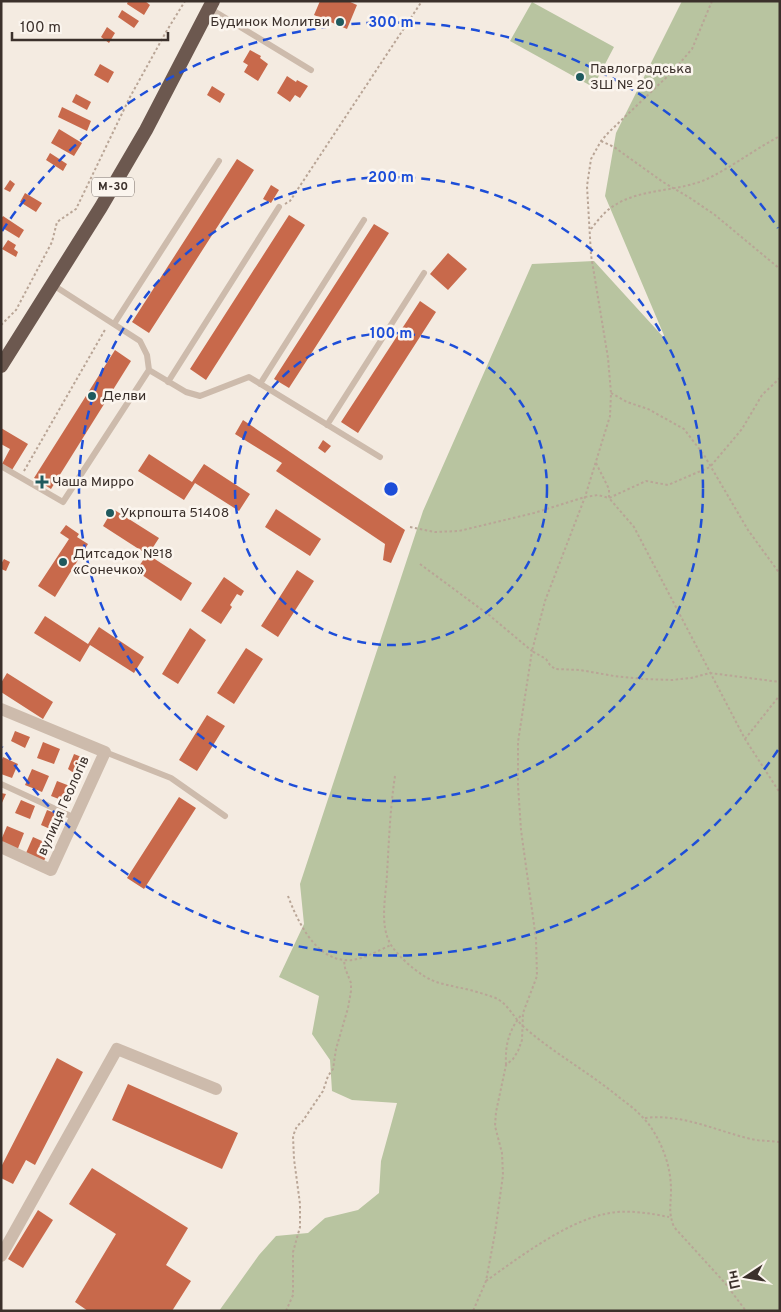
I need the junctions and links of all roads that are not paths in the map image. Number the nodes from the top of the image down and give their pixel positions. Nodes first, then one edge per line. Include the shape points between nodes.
1 (211, 5) edge
2 (311, 70) dead end
3 (219, 162) dead end
4 (279, 206) road end
5 (364, 220) dead end
6 (424, 274) dead end
7 (52, 284) junction
8 (112, 323) junction
9 (1, 366) edge
10 (149, 370) junction
11 (168, 382) junction
12 (260, 384) junction
13 (327, 425) junction
14 (380, 457) dead end
15 (1, 466) edge
16 (1, 709) edge
17 (105, 752) junction
18 (1, 784) edge
19 (225, 816) dead end
20 (75, 818) junction
21 (1, 847) edge
22 (216, 1089) dead end
23 (1, 1256) edge

1 - 2 lane
1 - 7 highway, М-30 via 146,130
3 - 8 lane
4 - 11 lane
5 - 12 lane
6 - 13 lane
7 - 8 lane
7 - 9 highway, М-30
8 - 10 lane via 140,341 147,355
10 - 11 lane
10 - 15 lane via 62,502
11 - 12 lane via 200,396 249,377
12 - 13 lane
13 - 14 lane
16 - 17 street, вулиця Геологів
17 - 19 lane via 171,778
17 - 20 street, вулиця Геологів
18 - 20 lane
20 - 21 street, вулиця Геологів via 51,870
22 - 23 street via 117,1049

